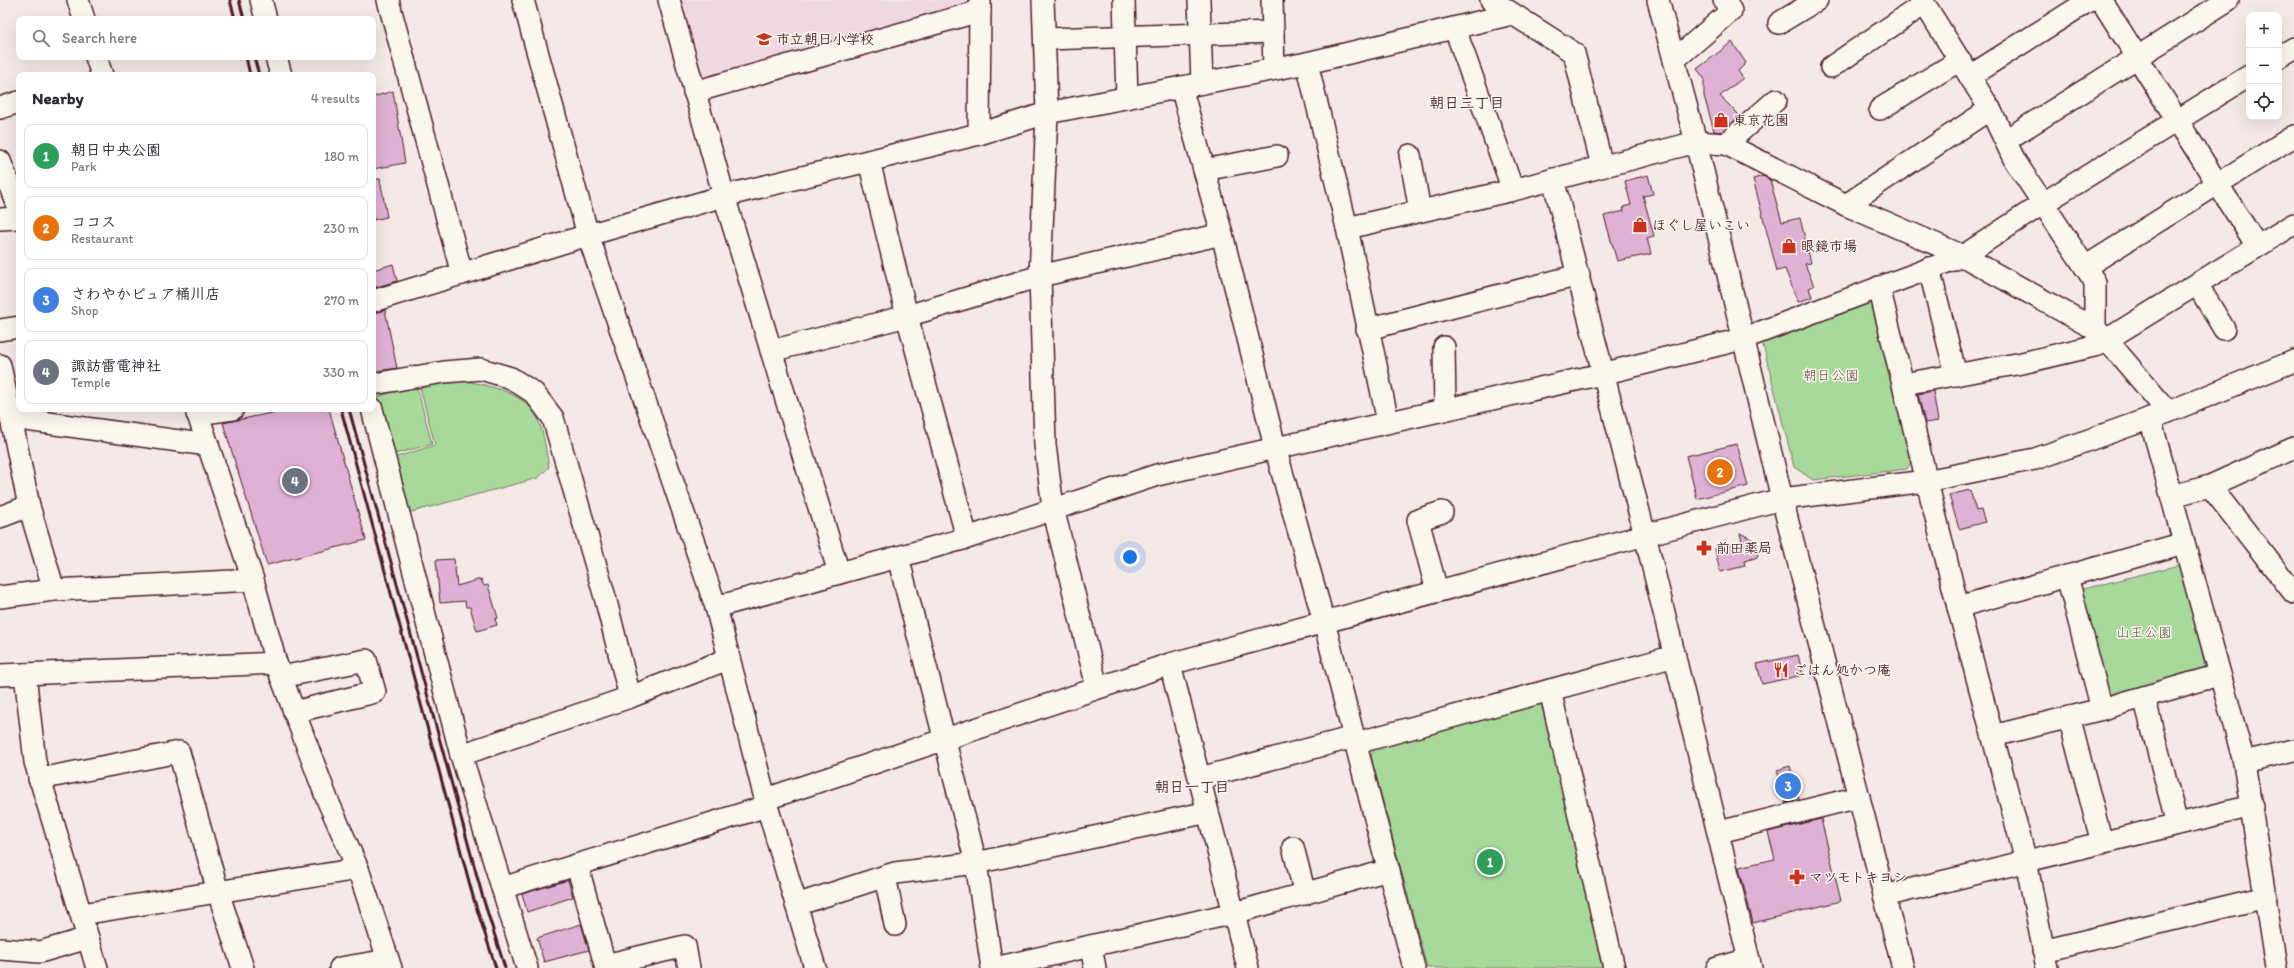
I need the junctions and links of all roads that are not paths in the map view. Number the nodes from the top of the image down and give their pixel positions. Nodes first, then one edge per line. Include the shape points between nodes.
1 (78, 0) edge
2 (261, 0) edge
3 (388, 0) edge
4 (523, 0) edge
5 (669, 0) edge
6 (1043, 0) edge
7 (1124, 0) edge
8 (1199, 0) edge
9 (1272, 0) edge
10 (1491, 0) edge
11 (1658, 0) edge
12 (1724, 0) edge
13 (1817, 0) edge
14 (2090, 0) edge
15 (2101, 0) edge
16 (2228, 0) edge
17 (1923, 2) edge
18 (980, 6) edge
19 (1512, 14) junction
20 (83, 16) edge
21 (265, 16) edge
22 (1779, 23) dead end
23 (1455, 29) junction
24 (1273, 32) junction
25 (1200, 34) junction
26 (1125, 36) junction
27 (1044, 39) junction
28 (2294, 48) edge
29 (2282, 55) edge
30 (2138, 58) junction
31 (97, 60) edge
32 (277, 60) edge
33 (1674, 60) junction
34 (1308, 63) junction
35 (1831, 67) dead end
36 (1965, 68) junction
37 (1274, 69) junction
38 (101, 72) edge
39 (280, 72) edge
40 (2246, 78) edge
41 (1202, 83) junction
42 (1181, 87) junction
43 (694, 92) junction
44 (1127, 98) junction
45 (1776, 100) dead end
46 (16, 103) edge
47 (0, 108) edge
48 (1880, 109) dead end
49 (1990, 109) junction
50 (1047, 113) junction
51 (2177, 120) junction
52 (979, 134) junction
53 (2294, 136) edge
54 (2006, 140) junction
55 (1696, 142) junction
56 (1726, 144) junction
57 (1410, 155) dead end
58 (1277, 156) dead end
59 (0, 161) edge
60 (869, 161) junction
61 (1602, 166) junction
62 (1204, 170) junction
63 (1553, 179) junction
64 (2216, 184) junction
65 (1513, 190) junction
66 (724, 196) junction
67 (16, 202) edge
68 (2042, 204) junction
69 (1846, 205) junction
70 (1420, 211) junction
71 (16, 218) edge
72 (0, 219) edge
73 (2294, 224) edge
74 (1347, 228) junction
75 (1222, 234) junction
76 (588, 235) junction
77 (2256, 246) junction
78 (1963, 256) junction
79 (2085, 267) junction
80 (1929, 268) junction
81 (462, 274) junction
82 (1579, 275) junction
83 (1040, 276) junction
84 (2197, 284) junction
85 (1879, 287) junction
86 (376, 300) edge
87 (907, 316) junction
88 (16, 327) edge
89 (1367, 329) junction
90 (2224, 329) dead end
91 (0, 330) edge
92 (2101, 335) junction
93 (1742, 339) junction
94 (1444, 348) dead end
95 (771, 351) junction
96 (2294, 361) edge
97 (0, 365) edge
98 (1602, 374) junction
99 (1956, 375) junction
100 (376, 383) edge
101 (1903, 384) junction
102 (1446, 409) junction
103 (7, 412) edge
104 (196, 412) edge
105 (373, 412) edge
106 (2159, 415) junction
107 (1388, 422) junction
108 (208, 445) junction
109 (1275, 447) junction
110 (2294, 448) edge
111 (1926, 481) junction
112 (2210, 486) junction
113 (2172, 496) junction
114 (1782, 499) junction
115 (29, 506) junction
116 (1053, 508) junction
117 (1442, 512) dead end
118 (0, 517) edge
119 (1645, 535) junction
120 (967, 538) junction
121 (2184, 543) junction
122 (898, 557) junction
123 (839, 572) junction
124 (2067, 576) junction
125 (253, 580) junction
126 (54, 590) junction
127 (1437, 591) junction
128 (2294, 593) edge
129 (0, 597) edge
130 (716, 607) junction
131 (1958, 607) junction
132 (1324, 622) junction
133 (1675, 656) junction
134 (728, 659) junction
135 (1170, 664) junction
136 (278, 670) junction
137 (25, 674) junction
138 (0, 675) edge
139 (2219, 675) junction
140 (1097, 687) junction
141 (1550, 690) junction
142 (630, 697) junction
143 (2144, 697) junction
144 (2102, 709) junction
145 (294, 712) junction
146 (2069, 717) junction
147 (1993, 736) junction
148 (944, 739) junction
149 (1355, 740) junction
150 (2294, 750) edge
151 (461, 755) junction
152 (2244, 762) junction
153 (1200, 778) junction
154 (40, 779) junction
155 (1859, 797) junction
156 (766, 803) junction
157 (2252, 806) junction
158 (1208, 812) junction
159 (2177, 824) junction
160 (1719, 832) junction
161 (2102, 843) junction
162 (1293, 847) dead end
163 (2026, 861) junction
164 (976, 862) junction
165 (577, 865) junction
166 (358, 869) junction
167 (1389, 870) junction
168 (885, 876) junction
169 (502, 888) junction
170 (218, 892) junction
171 (1305, 894) junction
172 (1884, 896) junction
173 (2266, 897) junction
174 (796, 905) junction
175 (1234, 913) junction
176 (82, 914) junction
177 (895, 925) dead end
178 (88, 938) junction
179 (1091, 947) junction
180 (0, 949) edge
181 (2045, 959) edge
182 (390, 964) edge
183 (1750, 964) edge
184 (606, 966) edge
185 (97, 968) edge
186 (243, 968) edge
187 (340, 968) edge
188 (527, 968) edge
189 (689, 968) edge
190 (815, 968) edge
191 (994, 968) edge
192 (1095, 968) edge
193 (1248, 968) edge
194 (1414, 968) edge
195 (1614, 968) edge
196 (1717, 968) edge
197 (1903, 968) edge
198 (2276, 968) edge

1 - 20 street
2 - 21 street
3 - 81 street
4 - 76 street
5 - 43 street
6 - 27 street
7 - 26 street
8 - 25 street
9 - 24 street
10 - 19 street
11 - 33 street
12 - 33 street via 1730,11
13 - 22 street
14 - 36 street
15 - 30 street
16 - 30 street
17 - 35 street
17 - 36 street
18 - 43 street
18 - 52 street
19 - 23 street
19 - 61 street via 1574,53
23 - 34 street
23 - 65 street
24 - 25 street
24 - 37 street
25 - 26 street
25 - 41 street
26 - 27 street
26 - 44 street
27 - 50 street
28 - 29 street
30 - 51 street
30 - 54 street
31 - 38 street
32 - 39 street
33 - 55 street
34 - 37 street
34 - 74 street
36 - 48 street
36 - 49 street
37 - 41 street
40 - 51 street
41 - 42 street
42 - 44 street
42 - 62 street
43 - 66 street
44 - 50 street
45 - 56 street
46 - 47 street
49 - 54 street
49 - 69 street
50 - 52 street
50 - 83 street
51 - 64 street
51 - 68 street
52 - 60 street
53 - 64 street
54 - 68 street via 2015,161
55 - 56 street
55 - 61 street
55 - 93 street
56 - 69 street
57 - 70 street
58 - 62 street
59 - 67 street
60 - 66 street
60 - 87 street
61 - 63 street
62 - 75 street
63 - 65 street
63 - 82 street
64 - 77 street
64 - 79 street
65 - 70 street
66 - 76 street
66 - 95 street
68 - 78 street
68 - 79 street
69 - 78 street
70 - 74 street
71 - 72 street
73 - 77 street
74 - 89 street
75 - 83 street
75 - 109 street
76 - 81 street
76 - 130 street
77 - 84 street
78 - 80 street
78 - 92 street
79 - 92 street via 2095,282
80 - 85 street
80 - 99 street
81 - 86 street
82 - 89 street
82 - 98 street
83 - 87 street
83 - 116 street via 1045,445
84 - 90 street
84 - 92 street
85 - 93 street
85 - 101 street
87 - 95 street
87 - 120 street
88 - 91 street
89 - 107 street
92 - 99 street via 2098,346
92 - 106 street
93 - 98 street
93 - 114 street
94 - 102 street
95 - 123 street
96 - 106 street
97 - 103 street
98 - 102 street
98 - 119 street
99 - 101 street
100 - 142 street via 444,372 481,369 510,378 534,393 553,418 605,597
101 - 111 street
102 - 107 street
103 - 108 street
103 - 115 street
104 - 108 street
105 - 151 street
106 - 111 street via 2035,459
106 - 113 street
107 - 109 street
108 - 125 street
109 - 116 street via 1157,475
109 - 132 street
110 - 112 street
111 - 114 street
111 - 131 street
112 - 113 street
112 - 128 street
113 - 121 street
114 - 119 street
114 - 155 street
115 - 118 street
115 - 126 street
116 - 120 street
116 - 140 street
117 - 127 street via 1418,520
119 - 127 street
119 - 133 street
120 - 122 street
121 - 124 street
121 - 139 street
122 - 123 street
122 - 148 street
123 - 130 street
124 - 131 street
124 - 144 street
125 - 126 street
125 - 136 street
126 - 129 street
127 - 132 street
130 - 134 street
131 - 147 street
132 - 135 street
132 - 149 street
133 - 141 street
133 - 160 street
134 - 142 street
134 - 156 street
135 - 140 street
135 - 153 street
136 - 137 street
136 - 145 street
136 - 145 street via 366,660 375,692
137 - 138 street
137 - 154 street via 35,762
139 - 143 street
139 - 152 street
140 - 148 street
141 - 149 street
141 - 195 street
142 - 151 street
143 - 144 street
143 - 159 street
144 - 146 street
145 - 166 street via 327,799
146 - 147 street
146 - 161 street
147 - 163 street
148 - 156 street
148 - 164 street
149 - 153 street
149 - 167 street
150 - 152 street
151 - 169 street
152 - 157 street
153 - 158 street
154 - 170 street via 179,752
154 - 176 street
155 - 160 street
155 - 172 street
156 - 165 street
156 - 174 street
157 - 159 street
157 - 173 street
158 - 164 street
158 - 175 street
159 - 161 street
160 - 183 street
161 - 163 street
162 - 171 street
163 - 172 street
163 - 181 street
164 - 168 street
164 - 191 street
165 - 169 street
165 - 184 street
166 - 170 street
166 - 182 street
167 - 171 street
167 - 194 street
168 - 174 street
168 - 177 street
169 - 188 street
170 - 176 street
170 - 186 street
171 - 175 street
172 - 197 street
173 - 181 street
173 - 198 street
174 - 190 street
175 - 179 street
175 - 193 street
176 - 178 street
178 - 180 street via 40,952
178 - 185 street
179 - 191 street
179 - 192 street
182 - 187 street
183 - 196 street
184 - 189 street via 685,946

